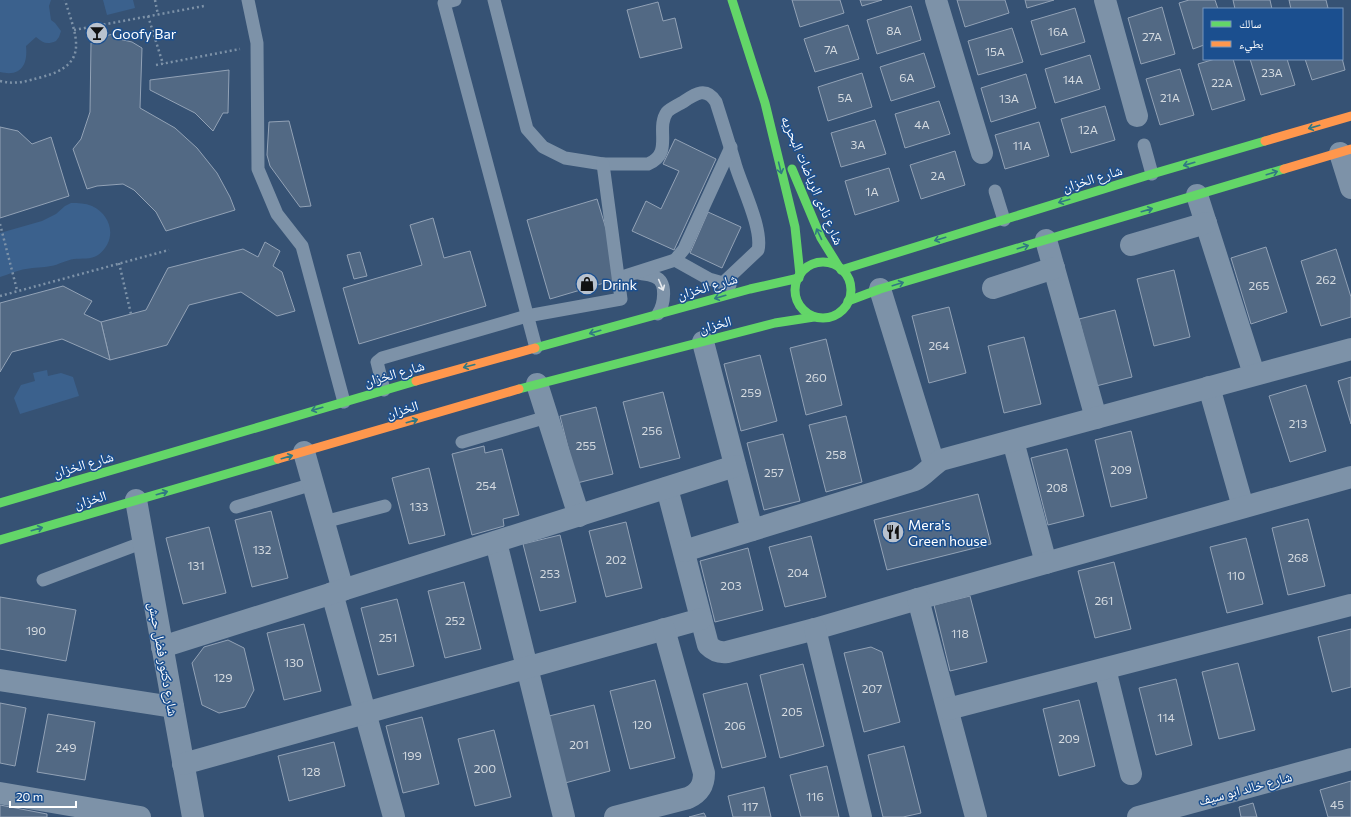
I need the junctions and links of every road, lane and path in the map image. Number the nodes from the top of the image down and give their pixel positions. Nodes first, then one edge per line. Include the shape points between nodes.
1 (65, 0) edge
2 (155, 0) edge
3 (248, 0) edge
4 (454, 0) edge
5 (494, 0) edge
6 (732, 0) edge
7 (936, 0) edge
8 (1104, 0) edge
9 (204, 6) dead end
10 (158, 15) junction
11 (148, 16) junction
12 (74, 30) junction
13 (244, 48) dead end
14 (163, 64) junction
15 (156, 65) dead end
16 (0, 81) edge
17 (765, 103) junction
18 (1137, 116) dead end
19 (1351, 116) edge
20 (1144, 145) dead end
21 (731, 147) junction
22 (1345, 151) edge
23 (982, 153) dead end
24 (603, 164) junction
25 (1152, 174) junction
26 (1351, 188) edge
27 (995, 190) dead end
28 (1197, 195) junction
29 (1004, 220) junction
30 (1206, 223) junction
31 (0, 224) edge
32 (1046, 240) junction
33 (1130, 245) dead end
34 (169, 250) dead end
35 (675, 260) junction
36 (119, 263) junction
37 (1054, 268) junction
38 (840, 269) junction
39 (635, 273) junction
40 (799, 276) junction
41 (619, 278) junction
42 (723, 283) junction
43 (993, 288) dead end
44 (750, 289) junction
45 (880, 289) junction
46 (17, 290) junction
47 (0, 296) edge
48 (848, 301) junction
49 (131, 314) dead end
50 (658, 314) junction
51 (527, 316) junction
52 (814, 317) junction
53 (703, 342) junction
54 (536, 348) junction
55 (1351, 349) edge
56 (1254, 374) junction
57 (537, 384) junction
58 (1209, 387) junction
59 (384, 390) junction
60 (344, 402) junction
61 (547, 417) junction
62 (1096, 418) junction
63 (1013, 441) junction
64 (462, 442) dead end
65 (304, 452) junction
66 (934, 464) junction
67 (735, 466) junction
68 (1351, 477) edge
69 (313, 484) junction
70 (667, 488) junction
71 (136, 500) junction
72 (0, 503) edge
73 (385, 506) dead end
74 (236, 507) dead end
75 (1243, 507) junction
76 (579, 516) junction
77 (324, 522) junction
78 (752, 530) junction
79 (0, 540) edge
80 (144, 542) junction
81 (496, 542) junction
82 (684, 551) junction
83 (1046, 563) junction
84 (43, 580) dead end
85 (338, 592) junction
86 (918, 598) junction
87 (1351, 605) edge
88 (701, 619) junction
89 (664, 629) junction
90 (815, 629) junction
91 (162, 647) junction
92 (527, 668) junction
93 (1105, 669) junction
94 (0, 680) edge
95 (173, 707) junction
96 (948, 709) junction
97 (366, 713) junction
98 (1351, 760) edge
99 (183, 764) junction
100 (1131, 774) dead end
101 (0, 793) edge
102 (140, 817) edge
103 (192, 817) edge
104 (394, 817) edge
105 (564, 817) edge
106 (615, 817) edge
107 (861, 817) edge
108 (976, 817) edge
109 (1138, 817) edge

1 - 12 path
2 - 10 path
3 - 60 lane via 257,43 258,169 277,214 302,246
4 - 51 lane via 444,3
5 - 24 lane via 527,129 542,147 565,158
6 - 17 main road, شارع نادى الرياضات البحريه
7 - 23 street
8 - 18 street
9 - 10 path
10 - 11 path
11 - 12 path
11 - 14 path
12 - 16 path via 77,40 75,54 71,63 64,69 56,74 18,83
13 - 14 path
14 - 15 path
38 -> 17 main road, شارع نادى الرياضات البحريه via 814,222
17 -> 40 main road, شارع نادى الرياضات البحريه via 795,227
19 -> 25 main road, شارع الخزان
20 - 25 lane
21 - 24 lane via 716,102 712,96 704,92 698,93 668,112 661,152 654,161 648,164
21 - 35 lane via 684,248
21 - 42 lane via 760,244 758,250
22 - 26 street
28 -> 22 main road
24 - 41 lane
25 -> 29 main road, شارع الخزان
27 - 29 lane
28 - 30 street
32 -> 28 main road
29 -> 38 main road, شارع الخزان
30 - 33 street
30 - 56 street
31 - 46 path
32 - 37 street
45 -> 32 main road
34 - 36 path
35 - 39 lane
35 - 42 lane via 709,279
36 - 46 path
36 - 49 path
37 - 43 street
37 - 62 street
38 - 40 main road via 831,264 813,264
38 - 48 main road via 850,284 851,293
39 - 41 lane
39 -> 50 lane via 656,277 661,281 664,300
40 - 44 main road, شارع الخزان
40 - 52 main road via 796,285 799,304 805,312
41 - 51 lane via 621,299
42 - 44 lane
44 -> 50 main road, شارع الخزان
45 - 48 main road
45 - 66 street
46 - 47 path
48 - 52 main road via 838,314
50 -> 54 main road, شارع الخزان
51 - 54 lane
51 - 59 lane via 382,358 378,362 378,367
52 - 53 main road, الخزان via 775,323
53 - 57 main road, الخزان
53 - 67 street
54 -> 59 main road, شارع الخزان
55 - 56 street
56 - 58 street
57 - 61 street
65 -> 57 main road, الخزان
58 - 62 street
58 - 75 street
59 - 60 main road, شارع الخزان
60 -> 72 main road, شارع الخزان
61 - 64 lane
61 - 76 street
62 - 63 street
63 - 66 street
63 - 83 street
65 - 69 street
71 -> 65 main road, الخزان
66 - 78 street via 915,480
67 - 70 street
67 - 78 street
68 - 75 street
69 - 74 lane
69 - 77 street
70 - 76 street
70 - 82 street
79 -> 71 main road, الخزان
71 - 80 street, شارع دكتور فضل حبش
73 - 77 lane
75 - 83 street
76 - 81 street
77 - 85 street
78 - 82 street
80 - 84 lane
80 - 91 street, شارع دكتور فضل حبش
81 - 85 street
81 - 92 street
82 - 88 street
83 - 86 street
85 - 91 street
85 - 97 street
86 - 90 street
86 - 96 street
87 - 93 street
88 - 89 street
88 - 90 street via 708,645 721,653
89 - 92 street
89 - 106 street via 704,773 704,781 701,789 688,798
90 - 107 street
91 - 95 street, شارع دكتور فضل حبش
92 - 97 street
92 - 105 street
93 - 96 street
93 - 100 street
94 - 95 street
95 - 99 street, شارع دكتور فضل حبش
96 - 108 street
97 - 99 street
97 - 104 street
98 - 109 street, شارع خالد ابو سيف
99 - 103 street, شارع دكتور فضل حبش
101 - 102 street

